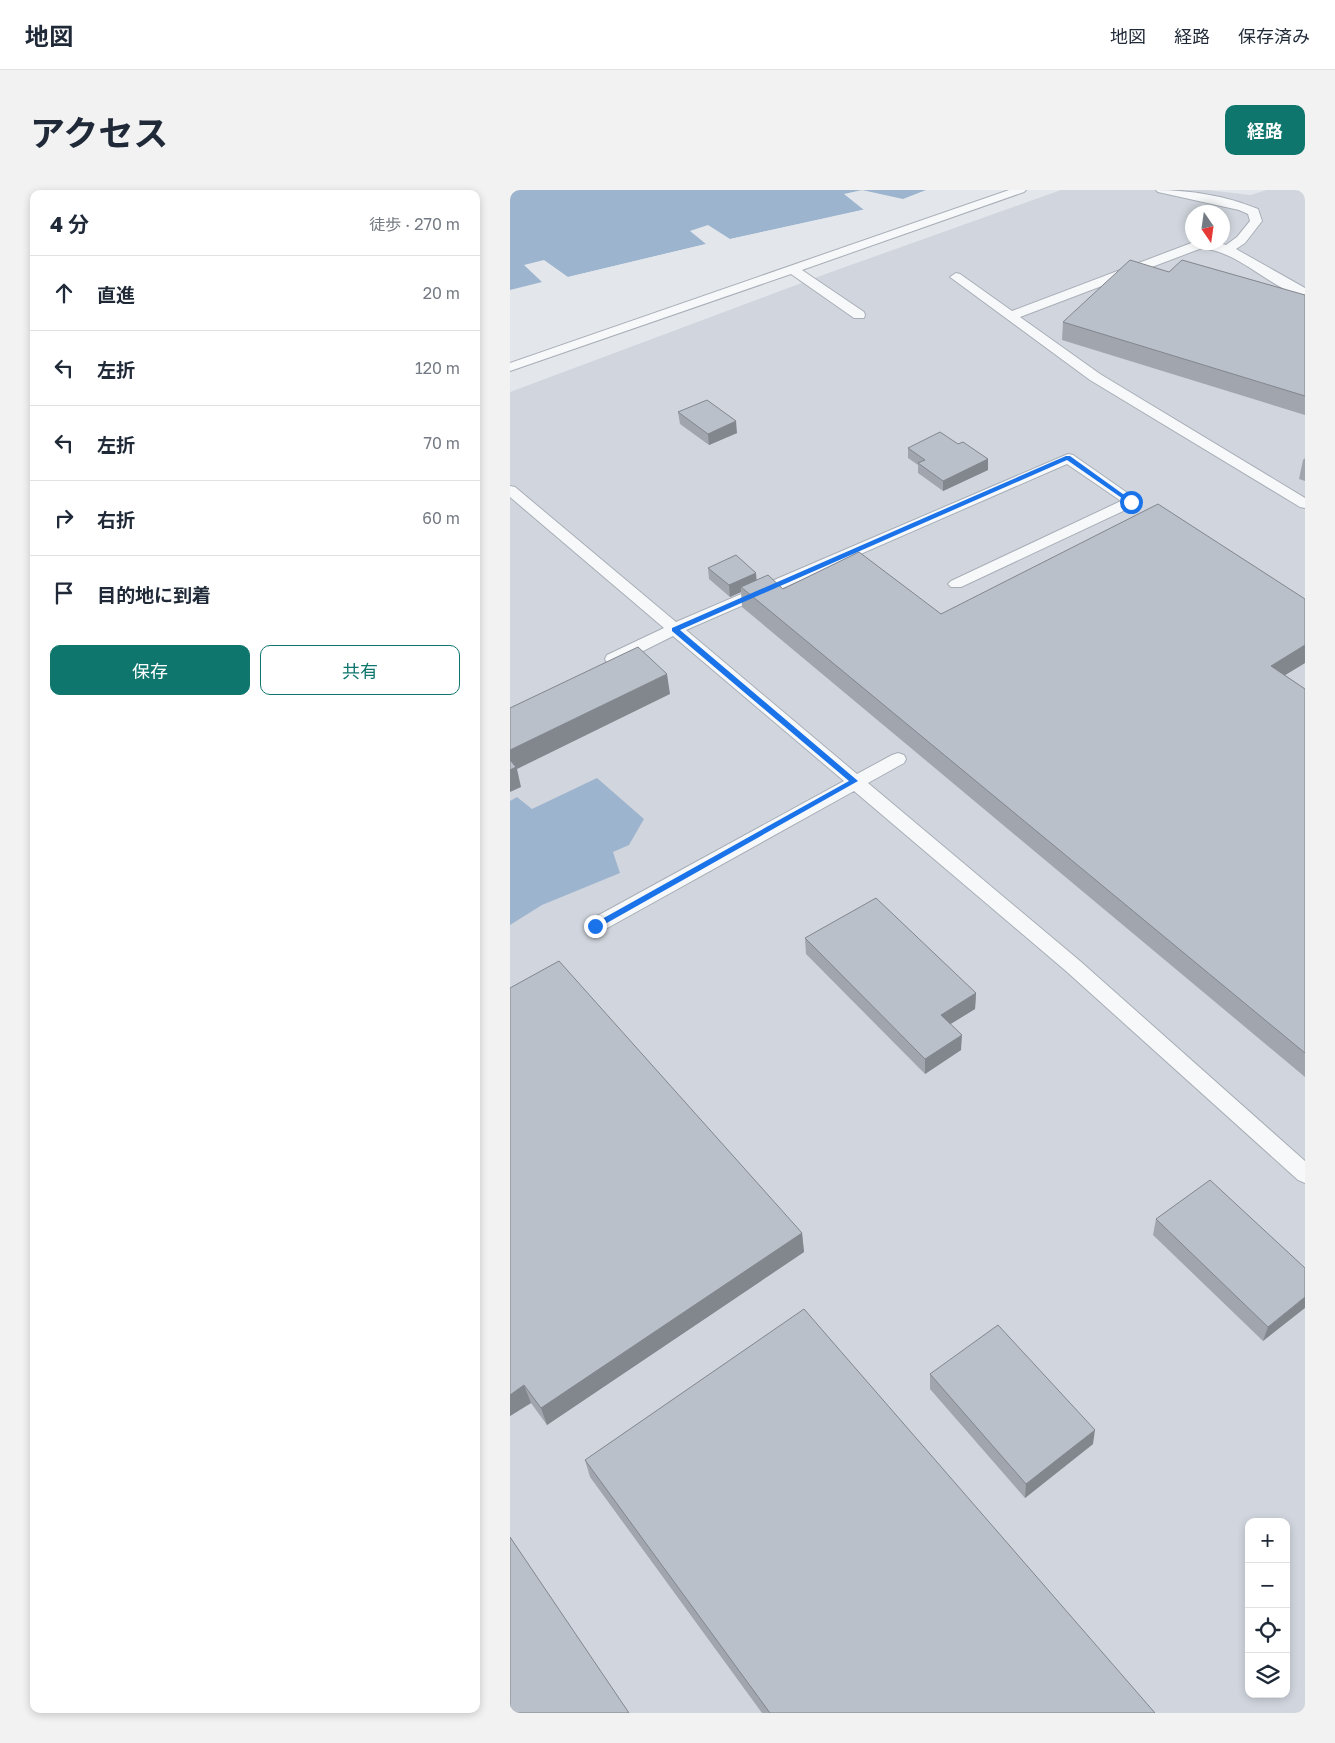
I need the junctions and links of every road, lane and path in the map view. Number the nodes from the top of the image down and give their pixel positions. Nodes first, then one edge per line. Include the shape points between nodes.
1 (1020, 190) edge
2 (1162, 190) edge
3 (1230, 248) edge
4 (1185, 249) edge
5 (1228, 250) edge
6 (793, 269) junction
7 (956, 277) dead end
8 (1305, 293) edge
9 (859, 315) dead end
10 (1011, 316) junction
11 (550, 353) junction
12 (510, 362) edge
13 (510, 367) edge
14 (510, 490) edge
15 (1305, 504) edge
16 (956, 584) dead end
17 (675, 629) junction
18 (597, 667) edge
19 (898, 758) dead end
20 (855, 781) junction
21 (595, 926) dead end
22 (1305, 1174) edge

1 - 6 lane
2 - 3 lane via 1224,202 1254,212 1256,221
4 - 10 lane
5 - 8 lane
6 - 9 lane
6 - 11 lane
7 - 10 lane
10 - 15 lane via 1095,377
11 - 12 lane
11 - 13 lane
14 - 17 lane
16 - 17 lane via 1131,502 1068,458
17 - 18 lane
17 - 20 lane
19 - 20 lane
20 - 21 lane
20 - 22 lane via 1073,966

